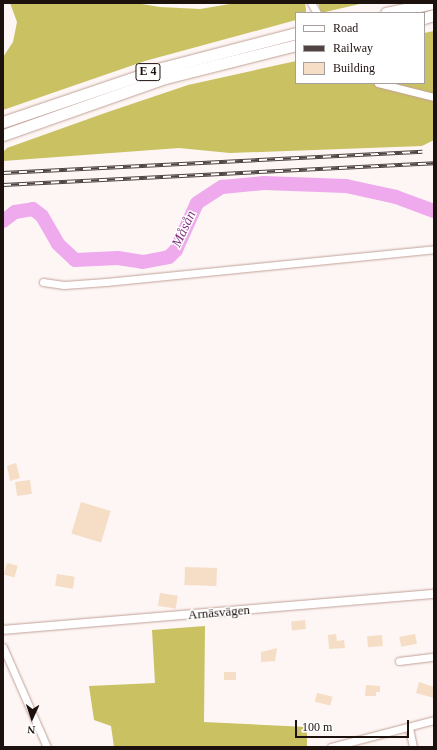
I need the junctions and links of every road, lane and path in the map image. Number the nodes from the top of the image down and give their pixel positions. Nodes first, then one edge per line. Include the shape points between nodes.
1 (312, 3) edge
2 (433, 3) edge
3 (316, 12) edge
4 (391, 12) edge
5 (295, 32) edge
6 (295, 45) edge
7 (382, 84) edge
8 (434, 97) edge
9 (3, 122) edge
10 (3, 135) edge
11 (434, 249) edge
12 (43, 282) dead end
13 (434, 594) edge
14 (3, 630) edge
15 (3, 647) edge
16 (434, 657) edge
17 (399, 661) dead end
18 (434, 720) edge
19 (409, 728) junction
20 (47, 747) edge
21 (331, 747) edge
22 (413, 747) edge

1 - 3 street
2 - 4 highway
5 - 9 highway, E 4 via 162,68
6 - 10 highway, E 4 via 165,78
7 - 8 street
11 - 12 street via 106,282 64,285
13 - 14 street, Arnäsvägen
15 - 20 street
16 - 17 street
18 - 19 street
19 - 21 street
19 - 22 street

